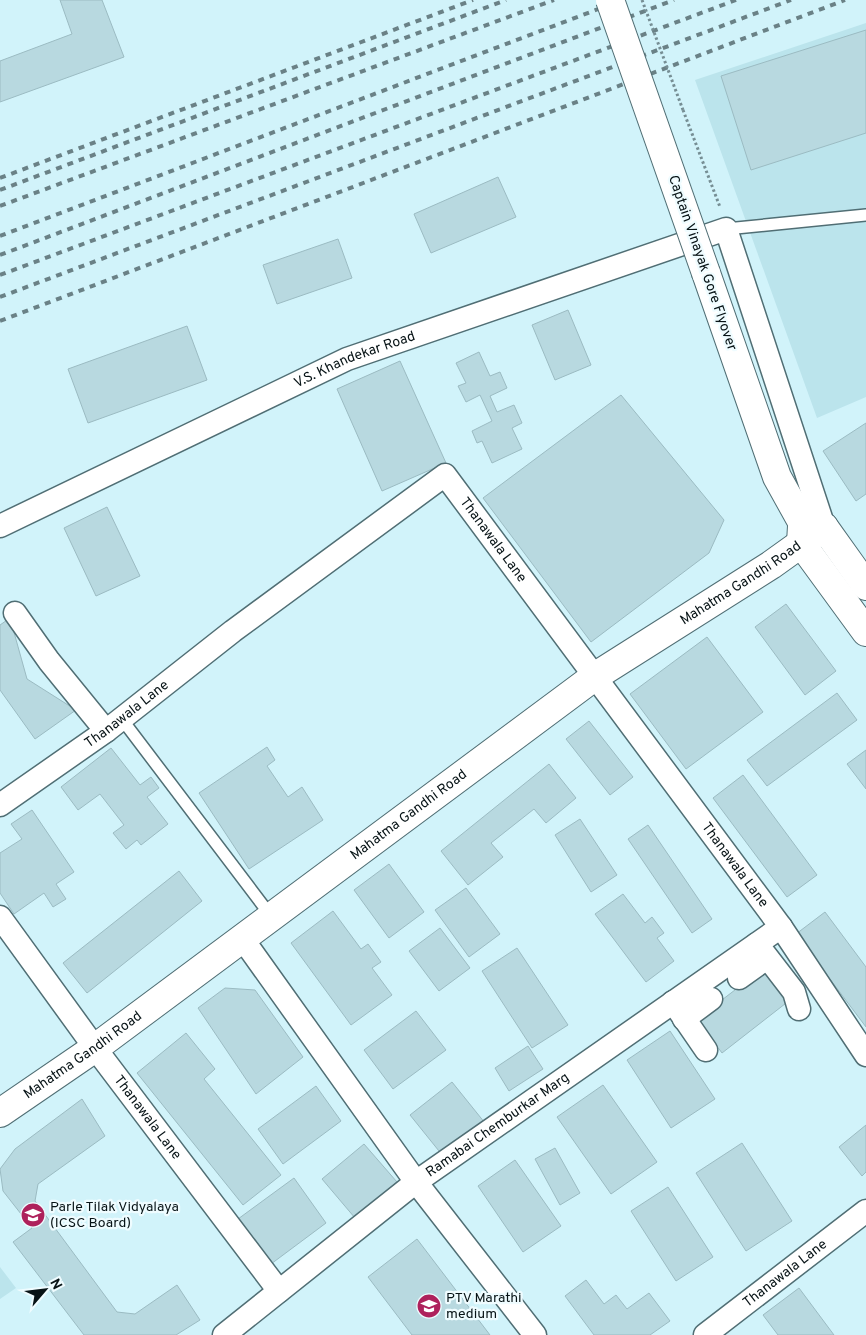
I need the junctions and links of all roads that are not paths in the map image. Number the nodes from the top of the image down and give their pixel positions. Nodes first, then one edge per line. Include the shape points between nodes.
1 (610, 0) edge
2 (866, 215) edge
3 (726, 229) junction
4 (0, 526) edge
5 (805, 526) junction
6 (866, 586) edge
7 (15, 614) dead end
8 (866, 632) edge
9 (594, 676) junction
10 (113, 725) junction
11 (0, 805) edge
12 (271, 916) junction
13 (0, 918) edge
14 (780, 927) junction
15 (242, 938) junction
16 (762, 951) junction
17 (739, 978) dead end
18 (711, 999) dead end
19 (799, 1009) dead end
20 (679, 1011) junction
21 (95, 1048) junction
22 (706, 1050) dead end
23 (866, 1055) edge
24 (0, 1113) edge
25 (416, 1182) junction
26 (866, 1211) edge
27 (279, 1291) junction
28 (224, 1335) edge
29 (535, 1335) edge
30 (705, 1335) edge

1 - 5 street, Captain Vinayak Gore Flyover, bridge via 771,461
2 - 3 lane
3 - 4 street, V.S. Khandekar Road via 347,359
3 - 5 street
5 - 6 street
5 - 8 street
5 - 9 street, Mahatma Gandhi Road
7 - 10 street via 49,661
9 - 10 street, Thanawala Lane via 445,475 233,631
9 - 12 street, Mahatma Gandhi Road
9 - 14 street, Thanawala Lane
10 - 11 street, Thanawala Lane
10 - 12 lane
12 - 15 street, Mahatma Gandhi Road
13 - 21 street, Thanawala Lane
14 - 16 street, Ramabai Chemburkar Marg
14 - 23 street, Thanawala Lane
15 - 21 street, Mahatma Gandhi Road
15 - 25 street
16 - 17 street
16 - 19 street via 794,992
16 - 20 street, Ramabai Chemburkar Marg
18 - 20 street
20 - 22 street
20 - 25 street, Ramabai Chemburkar Marg
21 - 24 street, Mahatma Gandhi Road
21 - 27 street, Thanawala Lane
25 - 27 street, Ramabai Chemburkar Marg
25 - 29 street
26 - 30 street, Thanawala Lane
27 - 28 street, Ramabai Chemburkar Marg

